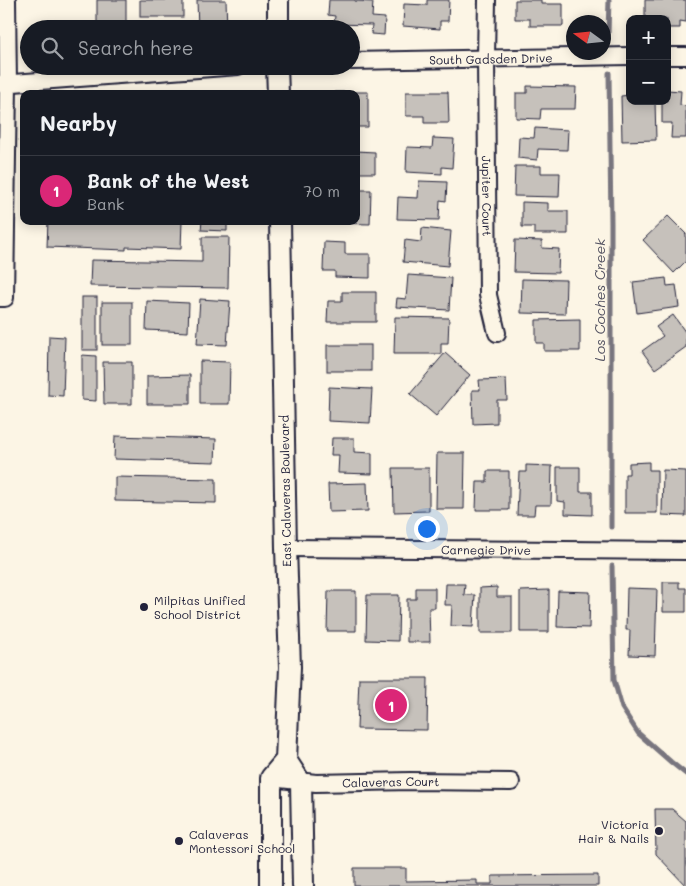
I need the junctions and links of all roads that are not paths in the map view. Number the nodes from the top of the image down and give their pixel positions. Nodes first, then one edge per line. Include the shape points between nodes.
1 (7, 0) edge
2 (278, 0) edge
3 (487, 0) edge
4 (278, 20) edge
5 (626, 56) edge
6 (671, 56) edge
7 (686, 56) edge
8 (486, 58) junction
9 (360, 61) edge
10 (121, 75) edge
11 (278, 75) edge
12 (4, 84) edge
13 (278, 90) edge
14 (280, 225) edge
15 (2, 298) edge
16 (497, 333) dead end
17 (286, 548) junction
18 (686, 551) edge
19 (286, 760) junction
20 (271, 778) junction
21 (511, 782) dead end
22 (301, 783) junction
23 (271, 886) edge
24 (303, 886) edge

1 - 12 street
2 - 4 main road
3 - 8 street, Jupiter Court
5 - 8 street, South Gadsden Drive
6 - 7 street
8 - 9 street, South Gadsden Drive
8 - 16 street, Jupiter Court via 488,294
10 - 12 street
11 - 13 main road
12 - 15 street
14 - 17 main road, East Calaveras Boulevard
17 - 18 street, Carnegie Drive
17 - 19 main road, East Calaveras Boulevard via 290,667
19 - 20 main road
19 - 22 main road
20 - 22 street, Calaveras Court
20 - 23 main road
21 - 22 street, Calaveras Court
22 - 24 main road

